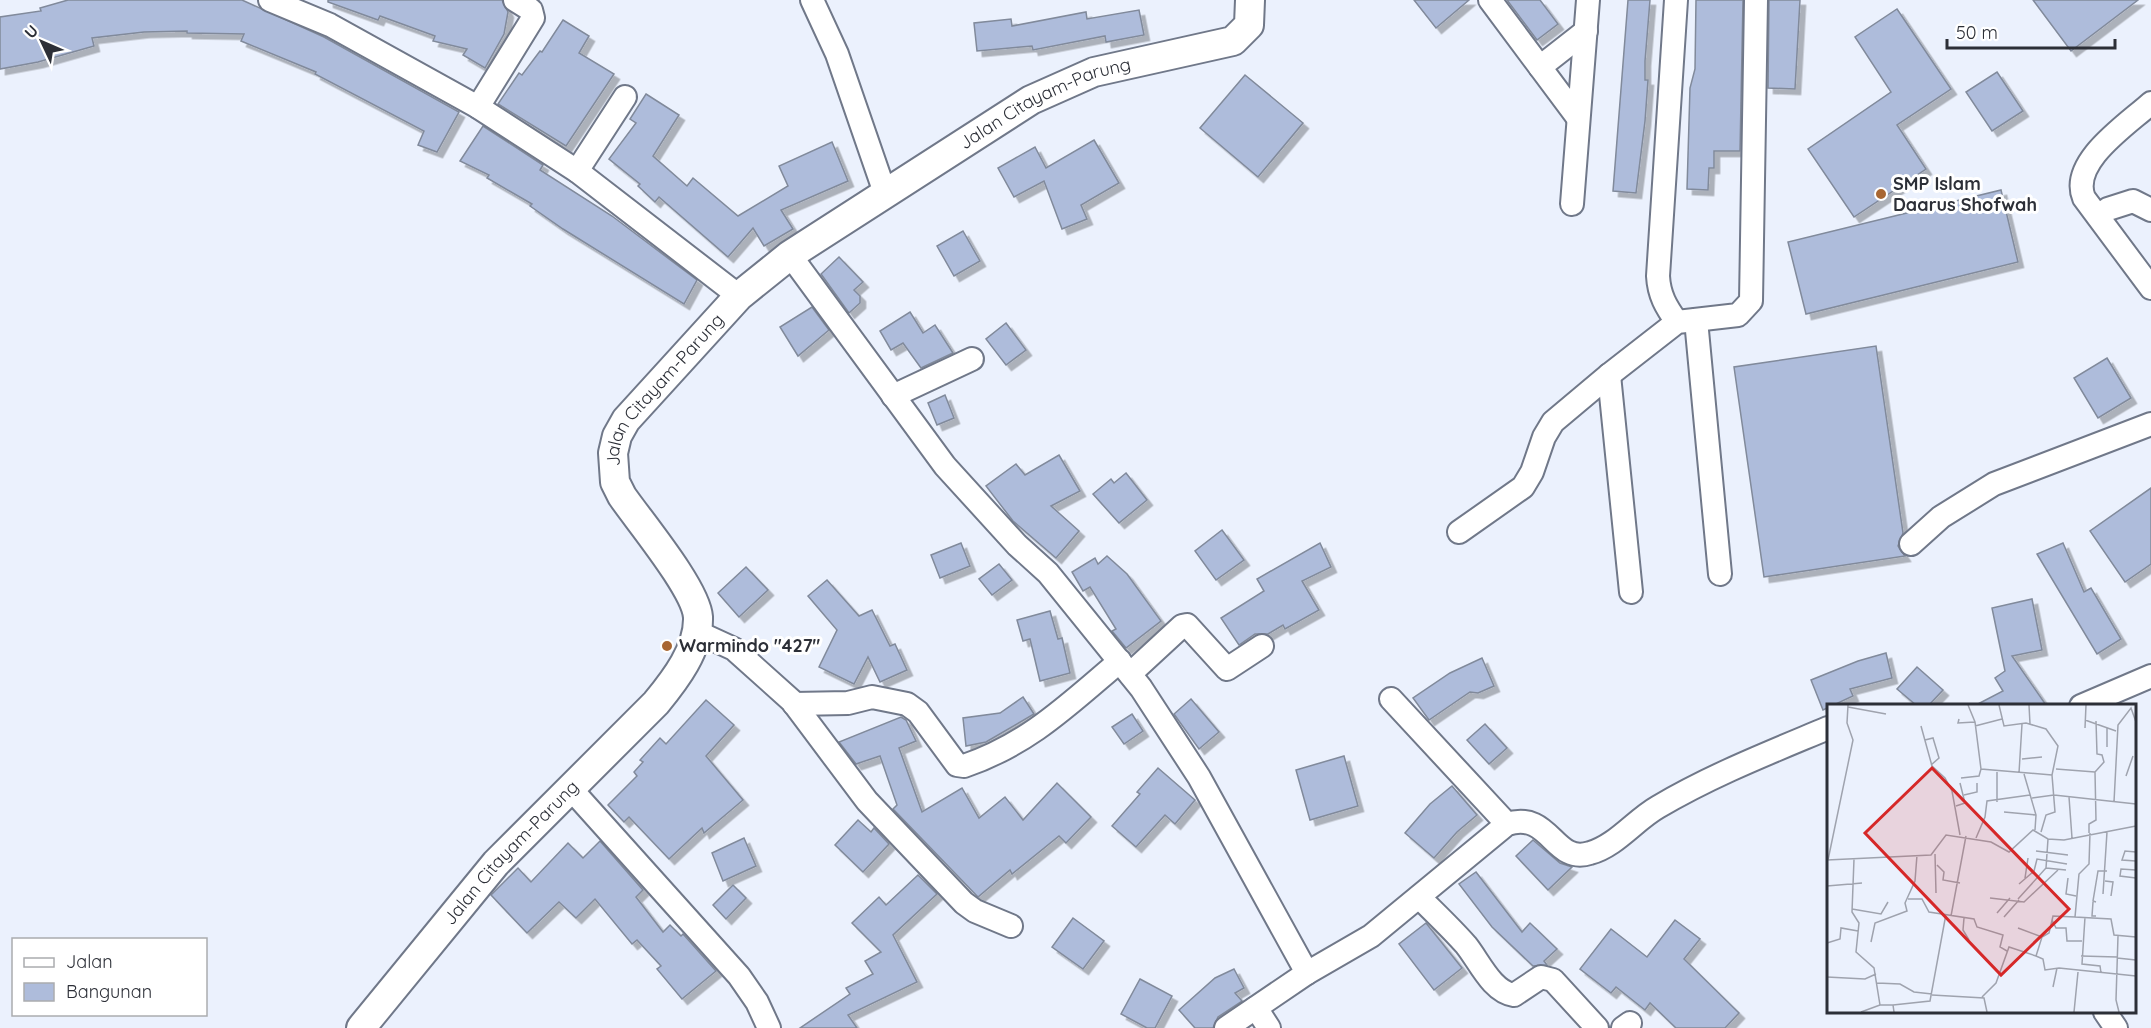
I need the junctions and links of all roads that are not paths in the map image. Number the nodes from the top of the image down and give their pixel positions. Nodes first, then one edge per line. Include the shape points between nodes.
1 (270, 0) edge
2 (515, 0) edge
3 (812, 0) edge
4 (1250, 0) edge
5 (1490, 0) edge
6 (1588, 0) edge
7 (1676, 0) edge
8 (1756, 0) edge
9 (1586, 31) junction
10 (1540, 66) junction
11 (625, 97) dead end
12 (2151, 103) edge
13 (478, 107) junction
14 (1578, 118) junction
15 (577, 171) junction
16 (885, 193) junction
17 (1572, 204) dead end
18 (2151, 210) edge
19 (2098, 216) junction
20 (790, 255) junction
21 (2151, 288) edge
22 (739, 296) junction
23 (1687, 321) junction
24 (972, 359) dead end
25 (1609, 375) junction
26 (893, 396) junction
27 (2151, 424) edge
28 (1459, 532) dead end
29 (1911, 544) dead end
30 (1720, 574) dead end
31 (1631, 592) dead end
32 (697, 632) junction
33 (1262, 646) dead end
34 (1125, 667) junction
35 (2151, 676) edge
36 (1391, 699) dead end
37 (794, 704) junction
38 (2083, 704) edge
39 (1827, 728) edge
40 (571, 789) junction
41 (1507, 824) junction
42 (1419, 897) junction
43 (1011, 926) dead end
44 (1307, 973) junction
45 (1256, 1008) junction
46 (2106, 1013) edge
47 (361, 1028) edge
48 (769, 1028) edge
49 (1226, 1028) edge
50 (1269, 1028) edge
51 (1597, 1028) edge
52 (2116, 1028) edge

1 - 13 street via 330,25
2 - 13 street via 531,10 533,18
3 - 16 street via 837,54
4 - 16 street, Jalan Citayam-Parung via 1249,25 1233,41 1094,72 1060,85
5 - 10 street
6 - 9 street
7 - 23 street via 1658,276 1665,305
8 - 23 street via 1751,301 1738,315
9 - 10 street
9 - 14 street
10 - 14 street
11 - 15 street
12 - 19 street via 2092,156 2085,169 2081,190
13 - 15 street
14 - 17 street
15 - 22 street
16 - 20 street, Jalan Citayam-Parung
18 - 19 street via 2133,201
19 - 21 street
20 - 22 street, Jalan Citayam-Parung
20 - 26 street
22 - 32 street, Jalan Citayam-Parung via 637,405 617,436 613,453 615,482 696,606
23 - 25 street
23 - 30 street
24 - 26 street
25 - 28 street via 1553,422 1523,487
25 - 31 street
26 - 34 street via 945,466 1048,573
27 - 29 street via 1995,484 1941,517
32 - 37 street via 734,649
32 - 40 street, Jalan Citayam-Parung via 676,678 656,703
33 - 34 street via 1227,669 1187,625
34 - 37 street via 1046,725 1002,752 964,766 954,761 918,712 907,704 872,697 848,703
34 - 44 street via 1199,777
35 - 38 street
36 - 41 street
37 - 43 street via 867,801 964,903
39 - 41 street via 1675,797 1592,853 1581,855 1564,849 1533,822
40 - 47 street, Jalan Citayam-Parung via 496,863
40 - 48 street via 739,976
41 - 42 street
42 - 44 street via 1371,936
42 - 51 street via 1466,946 1488,977 1508,994 1514,995 1541,977 1553,980
44 - 45 street
45 - 49 street
45 - 50 street
46 - 52 street

